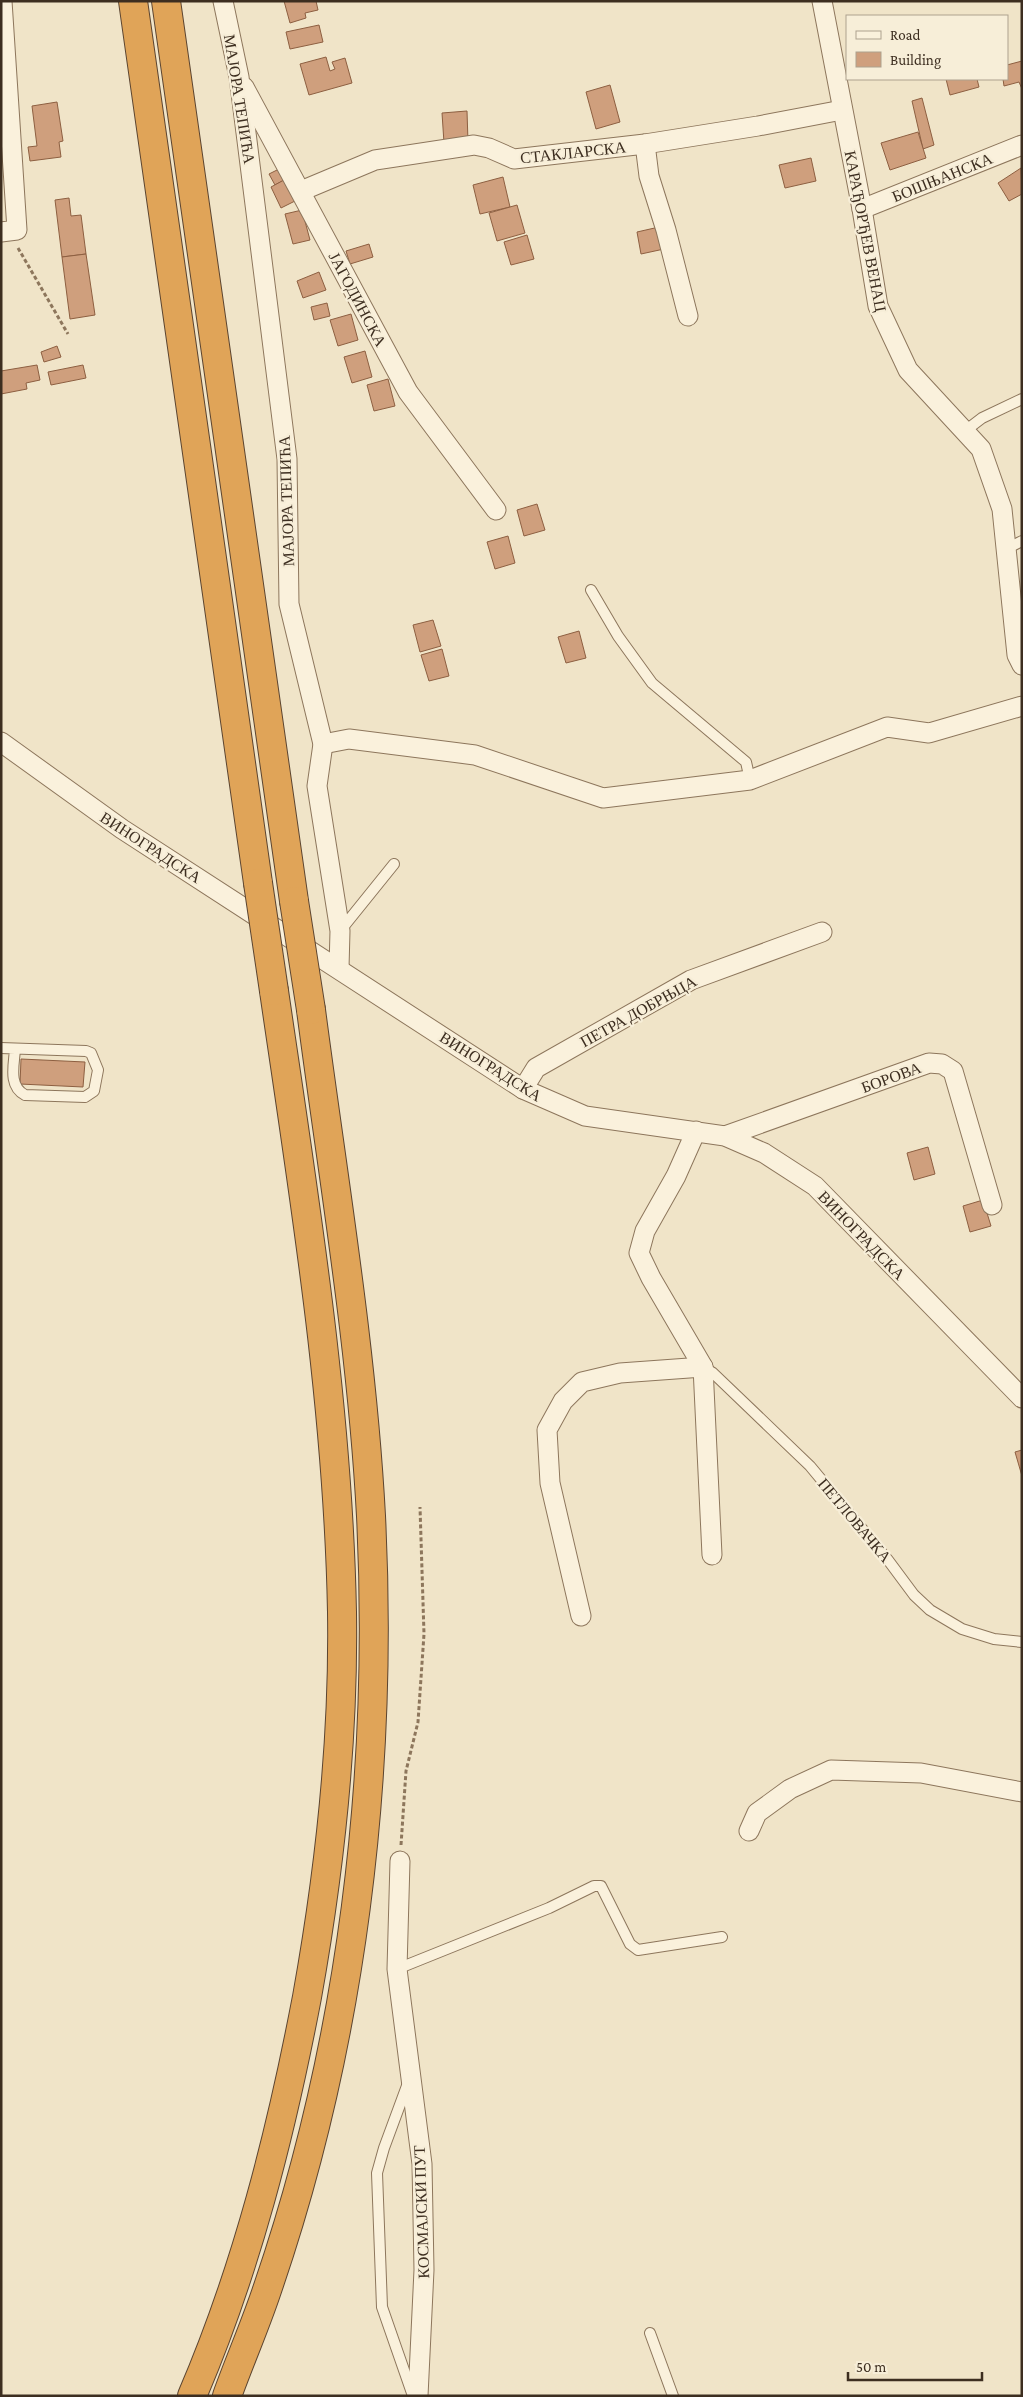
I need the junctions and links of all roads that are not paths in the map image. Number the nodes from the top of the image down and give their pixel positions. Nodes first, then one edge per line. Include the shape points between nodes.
1 (2, 1) edge
2 (133, 1) edge
3 (166, 1) edge
4 (223, 1) edge
5 (822, 1) edge
6 (239, 77) junction
7 (842, 110) junction
8 (645, 144) junction
9 (1022, 145) edge
10 (301, 191) junction
11 (862, 209) junction
12 (8, 231) edge
13 (688, 316) dead end
14 (1022, 399) edge
15 (965, 431) junction
16 (496, 510) dead end
17 (1014, 545) edge
18 (591, 590) dead end
19 (1022, 665) edge
20 (1022, 706) edge
21 (1, 742) edge
22 (323, 744) junction
23 (750, 780) junction
24 (394, 864) dead end
25 (340, 930) junction
26 (822, 932) dead end
27 (339, 968) junction
28 (1, 1048) edge
29 (15, 1049) junction
30 (523, 1088) junction
31 (696, 1131) junction
32 (725, 1136) junction
33 (992, 1205) dead end
34 (703, 1367) junction
35 (1022, 1398) edge
36 (712, 1555) dead end
37 (580, 1616) dead end
38 (1022, 1642) edge
39 (1022, 1792) edge
40 (749, 1831) dead end
41 (400, 1861) road end
42 (722, 1937) dead end
43 (398, 1969) junction
44 (411, 2076) junction
45 (650, 2333) dead end
46 (192, 2396) edge
47 (227, 2396) edge
48 (413, 2396) edge
49 (418, 2396) edge
50 (673, 2396) edge

1 - 12 street
2 - 46 highway, bridge via 321,1327 335,1469 342,1607 339,1742 317,1939 264,2190 208,2358
3 - 47 highway, bridge via 347,1268 371,1519 373,1636 369,1765 355,1910 336,2030 320,2103 268,2286
4 - 6 street, МАЈОРА ТЕПИЋА
5 - 7 street, КАРАЂОРЂЕВ ВЕНАЦ
6 - 10 street, ЈАГОДИНСКА
6 - 22 street, МАЈОРА ТЕПИЋА via 287,460 289,604
7 - 8 street, СТАКЛАРСКА
7 - 11 street, КАРАЂОРЂЕВ ВЕНАЦ
8 - 10 street, СТАКЛАРСКА via 514,159 474,145 375,160
8 - 13 street, СТАКЛАРСКА via 649,176
9 - 11 street, БОШЊАНСКА
10 - 16 street, ЈАГОДИНСКА via 408,392
11 - 15 street, КАРАЂОРЂЕВ ВЕНАЦ via 878,306 908,370
14 - 15 lane via 982,418
15 - 17 street, КАРАЂОРЂЕВ ВЕНАЦ via 981,449
17 - 19 street, КАРАЂОРЂЕВ ВЕНАЦ via 1017,655
18 - 23 lane via 618,636 652,683 746,762
20 - 23 street via 929,733 887,727
21 - 27 street, ВИНОГРАДСКА via 122,829
22 - 23 street via 349,739 474,755 604,798
22 - 25 street, МАЈОРА ТЕПИЋА via 317,786
24 - 25 lane
25 - 27 street, МАЈОРА ТЕПИЋА
26 - 30 street, ПЕТРА ДОБРЊЦА via 691,980 536,1068
27 - 30 street, ВИНОГРАДСКА
28 - 29 lane
29 - 29 lane via 14,1082 18,1092 85,1097 94,1090 98,1070 91,1053
30 - 31 street, ВИНОГРАДСКА via 585,1116
31 - 32 street, ВИНОГРАДСКА
31 - 34 street, ПЕТЛОВАЧКА via 676,1176 644,1231 639,1253
32 - 33 street, БОРОВА via 929,1063 942,1064 953,1071
32 - 35 street, ВИНОГРАДСКА via 764,1153 815,1186
34 - 36 street, ПЕТЛОВАЧКА
34 - 37 street via 620,1373 582,1382 563,1401 547,1430 550,1483
34 - 38 lane, ПЕТЛОВАЧКА via 810,1466 914,1595 930,1610 962,1629 994,1639
39 - 40 street via 921,1772 831,1770 790,1789 757,1813
41 - 43 street, КОСМАЈСКИ ПУТ
42 - 43 lane via 638,1950 630,1944 601,1886 594,1886 549,1908
43 - 44 street, КОСМАЈСКИ ПУТ
44 - 48 lane via 377,2173 382,2307
44 - 49 street, КОСМАЈСКИ ПУТ via 422,2164 424,2270
45 - 50 lane

